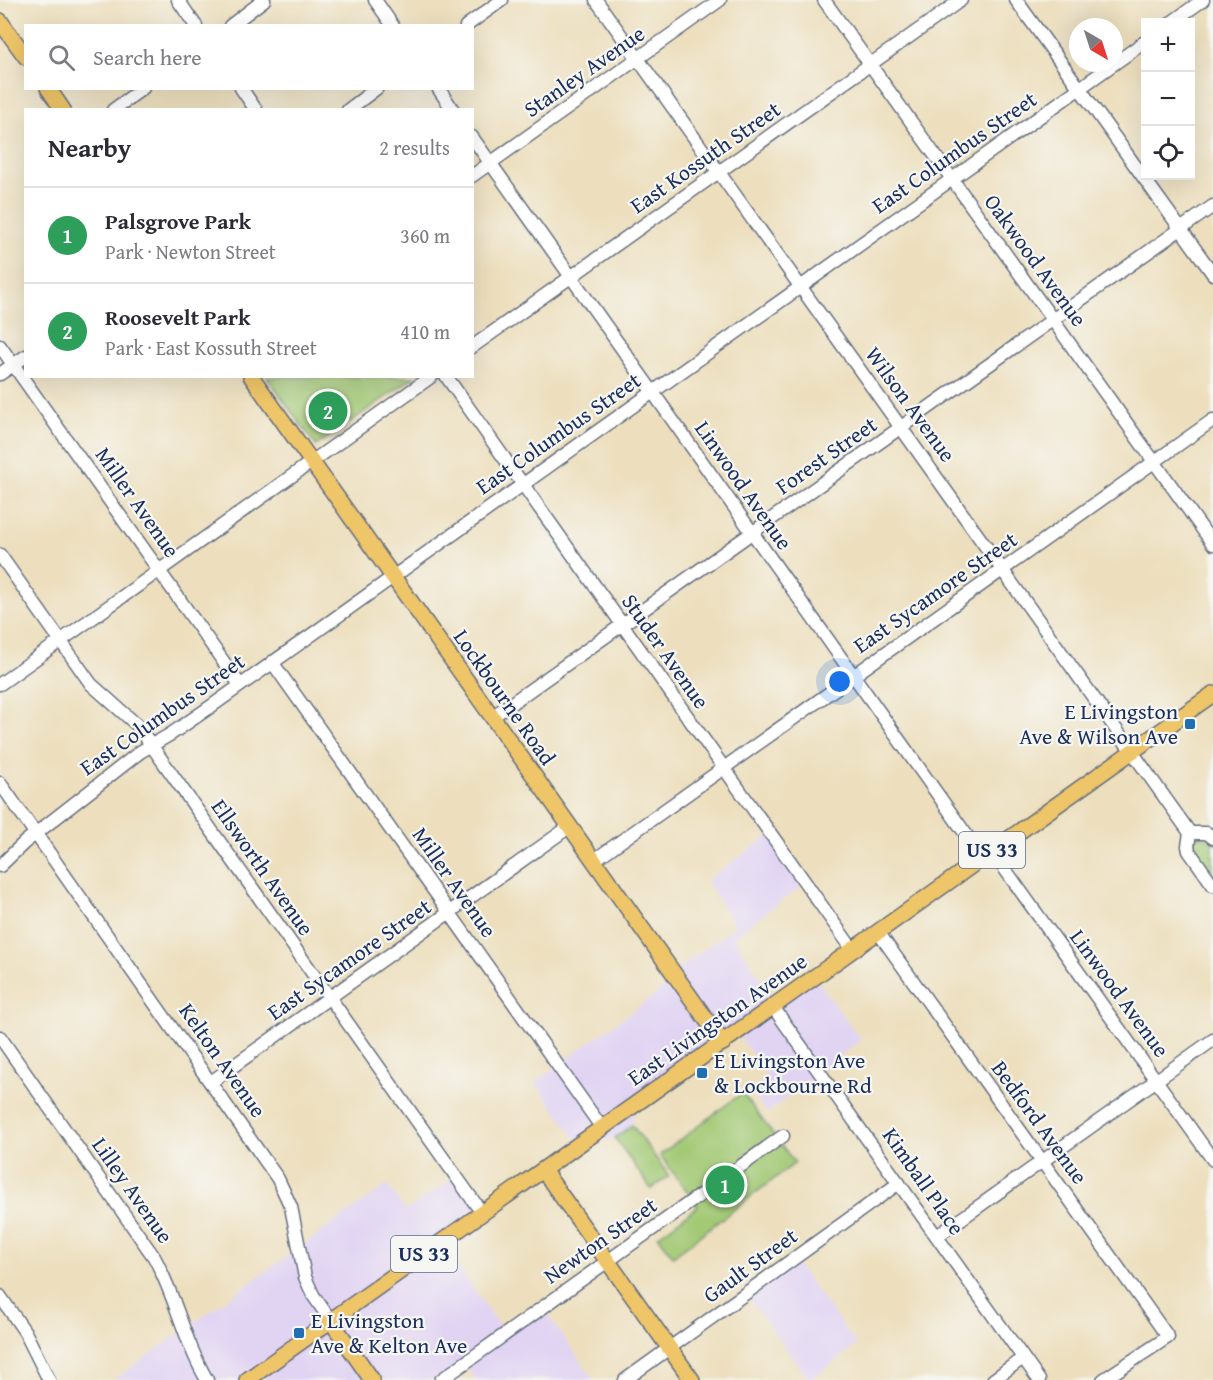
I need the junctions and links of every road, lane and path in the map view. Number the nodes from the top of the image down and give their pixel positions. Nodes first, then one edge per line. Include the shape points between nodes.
1 (178, 0) edge
2 (264, 0) edge
3 (375, 0) edge
4 (502, 0) edge
5 (596, 0) edge
6 (720, 0) edge
7 (824, 0) edge
8 (961, 0) edge
9 (1016, 0) edge
10 (1203, 0) edge
11 (1178, 18) edge
12 (0, 21) edge
13 (195, 24) edge
14 (233, 24) edge
15 (392, 24) edge
16 (469, 24) edge
17 (1141, 45) edge
18 (24, 54) edge
19 (638, 59) junction
20 (870, 65) junction
21 (1079, 88) junction
22 (49, 90) edge
23 (140, 90) edge
24 (242, 90) edge
25 (374, 90) edge
26 (439, 90) edge
27 (62, 108) edge
28 (116, 108) edge
29 (255, 108) edge
30 (351, 108) edge
31 (452, 108) edge
32 (474, 140) edge
33 (491, 163) junction
34 (720, 172) junction
35 (474, 175) edge
36 (952, 178) junction
37 (1213, 206) edge
38 (1180, 229) junction
39 (1213, 274) edge
40 (572, 277) junction
41 (802, 286) junction
42 (1053, 319) junction
43 (0, 346) edge
44 (474, 346) edge
45 (24, 357) edge
46 (13, 364) junction
47 (0, 374) edge
48 (251, 378) edge
49 (429, 378) edge
50 (447, 378) edge
51 (652, 392) junction
52 (1213, 420) edge
53 (902, 427) junction
54 (311, 462) junction
55 (1154, 462) junction
56 (522, 484) junction
57 (752, 533) junction
58 (1213, 544) edge
59 (0, 555) edge
60 (1004, 569) junction
61 (159, 571) junction
62 (392, 577) junction
63 (622, 625) junction
64 (61, 640) junction
65 (272, 662) junction
66 (854, 676) junction
67 (0, 684) edge
68 (240, 685) junction
69 (1213, 694) edge
70 (492, 717) junction
71 (151, 745) junction
72 (1132, 752) junction
73 (724, 768) junction
74 (0, 783) edge
75 (569, 827) junction
76 (35, 833) junction
77 (1191, 833) junction
78 (1213, 838) edge
79 (987, 854) junction
80 (593, 861) junction
81 (0, 866) edge
82 (1213, 885) edge
83 (449, 913) junction
84 (878, 932) junction
85 (853, 950) junction
86 (330, 998) junction
87 (772, 1008) junction
88 (0, 1037) edge
89 (1213, 1040) edge
90 (723, 1043) junction
91 (1156, 1080) junction
92 (210, 1082) junction
93 (602, 1128) junction
94 (783, 1136) dead end
95 (1213, 1160) edge
96 (1042, 1161) junction
97 (543, 1170) junction
98 (898, 1183) junction
99 (482, 1213) junction
100 (937, 1236) junction
101 (608, 1261) junction
102 (0, 1296) edge
103 (331, 1321) junction
104 (670, 1348) junction
105 (1023, 1358) junction
106 (49, 1380) edge
107 (207, 1380) edge
108 (247, 1380) edge
109 (372, 1380) edge
110 (441, 1380) edge
111 (625, 1380) edge
112 (692, 1380) edge
113 (993, 1380) edge
114 (1039, 1380) edge
115 (1103, 1380) edge

1 - 13 street
2 - 14 street
3 - 15 street
4 - 16 street
5 - 19 street, Wilson Avenue
6 - 19 street, Stanley Avenue
7 - 20 street, Oakwood Avenue
8 - 20 street, East Kossuth Street
9 - 21 street
10 - 11 street
12 - 18 main road
17 - 21 street, East Columbus Street
19 - 33 street, Stanley Avenue
19 - 34 street, Wilson Avenue
20 - 34 street, East Kossuth Street
20 - 36 street, Oakwood Avenue
21 - 36 street, East Columbus Street
21 - 38 street
22 - 27 main road
23 - 28 street
24 - 29 street
25 - 30 street
26 - 31 street
32 - 33 street, Linwood Avenue
33 - 35 street, Stanley Avenue
33 - 40 street, Linwood Avenue
34 - 40 street, East Kossuth Street
34 - 41 street, Wilson Avenue
36 - 41 street, East Columbus Street
36 - 42 street, Oakwood Avenue
37 - 38 street, Forest Street
38 - 39 street
38 - 42 street, Forest Street
40 - 44 street, East Kossuth Street
40 - 51 street, Linwood Avenue
41 - 51 street, East Columbus Street
41 - 53 street, Wilson Avenue
42 - 53 street, Forest Street
42 - 55 street, Oakwood Avenue
43 - 46 street, Miller Avenue
45 - 46 street
46 - 47 street
46 - 61 street, Miller Avenue
48 - 54 main road, Lockbourne Road
49 - 54 street
50 - 56 street, Studer Avenue
51 - 56 street, East Columbus Street
51 - 57 street, Linwood Avenue
52 - 55 street, East Sycamore Street
53 - 57 street, Forest Street
53 - 60 street, Wilson Avenue
54 - 61 street
54 - 62 main road, Lockbourne Road
55 - 58 street, Oakwood Avenue
55 - 60 street, East Sycamore Street
56 - 62 street, East Columbus Street
56 - 63 street, Studer Avenue
57 - 63 street, Forest Street
57 - 66 street, Linwood Avenue
59 - 64 street, Ellsworth Avenue
60 - 66 street, East Sycamore Street
60 - 72 street, Wilson Avenue
61 - 64 street
61 - 68 street, Miller Avenue
62 - 65 street, East Columbus Street
62 - 70 main road, Lockbourne Road
63 - 70 street, Forest Street
63 - 73 street, Studer Avenue
64 - 67 street
64 - 71 street, Ellsworth Avenue via 91,684 131,719
65 - 68 street, East Columbus Street
65 - 83 street, Miller Avenue
66 - 73 street, East Sycamore Street
66 - 79 street, Linwood Avenue
68 - 71 street, East Columbus Street
69 - 72 main road, East Livingston Avenue / US 33
70 - 75 main road, Lockbourne Road
71 - 76 street, East Columbus Street
71 - 86 street, Ellsworth Avenue
72 - 77 street, Wilson Avenue
72 - 79 main road, East Livingston Avenue / US 33
73 - 80 street, East Sycamore Street
73 - 85 street, Studer Avenue
74 - 76 street, Kelton Avenue
75 - 80 main road, Lockbourne Road
75 - 83 street, East Sycamore Street
76 - 81 street, East Columbus Street
76 - 92 street, Kelton Avenue
77 - 78 street via 1207,833
77 - 82 street, Wilson Avenue via 1189,851
79 - 84 main road, East Livingston Avenue / US 33
79 - 91 street, Linwood Avenue
80 - 90 main road, Lockbourne Road
83 - 86 street, East Sycamore Street
83 - 93 street, Miller Avenue
84 - 85 main road, East Livingston Avenue / US 33
84 - 96 street, Bedford Avenue
85 - 87 main road, East Livingston Avenue / US 33
86 - 92 street, East Sycamore Street
86 - 99 street, Ellsworth Avenue
87 - 90 main road, East Livingston Avenue / US 33
87 - 98 street, Kimball Place
88 - 107 street, Lilley Avenue via 154,1257
89 - 91 street
90 - 93 main road, East Livingston Avenue / US 33
91 - 95 street, Linwood Avenue
91 - 96 street
92 - 103 street, Kelton Avenue via 278,1179 291,1207 305,1277
93 - 97 main road, East Livingston Avenue / US 33
94 - 101 street, Newton Street
96 - 100 street
96 - 115 street, Bedford Avenue via 1168,1337
97 - 99 main road, East Livingston Avenue / US 33
97 - 101 main road
98 - 100 street, Kimball Place
98 - 104 street, Gault Street
99 - 103 main road, East Livingston Avenue / US 33
100 - 105 street, Kimball Place
101 - 104 main road
101 - 110 street, Newton Street
102 - 106 street via 25,1332
103 - 108 main road, East Livingston Avenue / US 33
103 - 109 main road, Kelton Avenue
104 - 111 street, Gault Street
104 - 112 main road
105 - 113 street
105 - 114 street, Kimball Place

